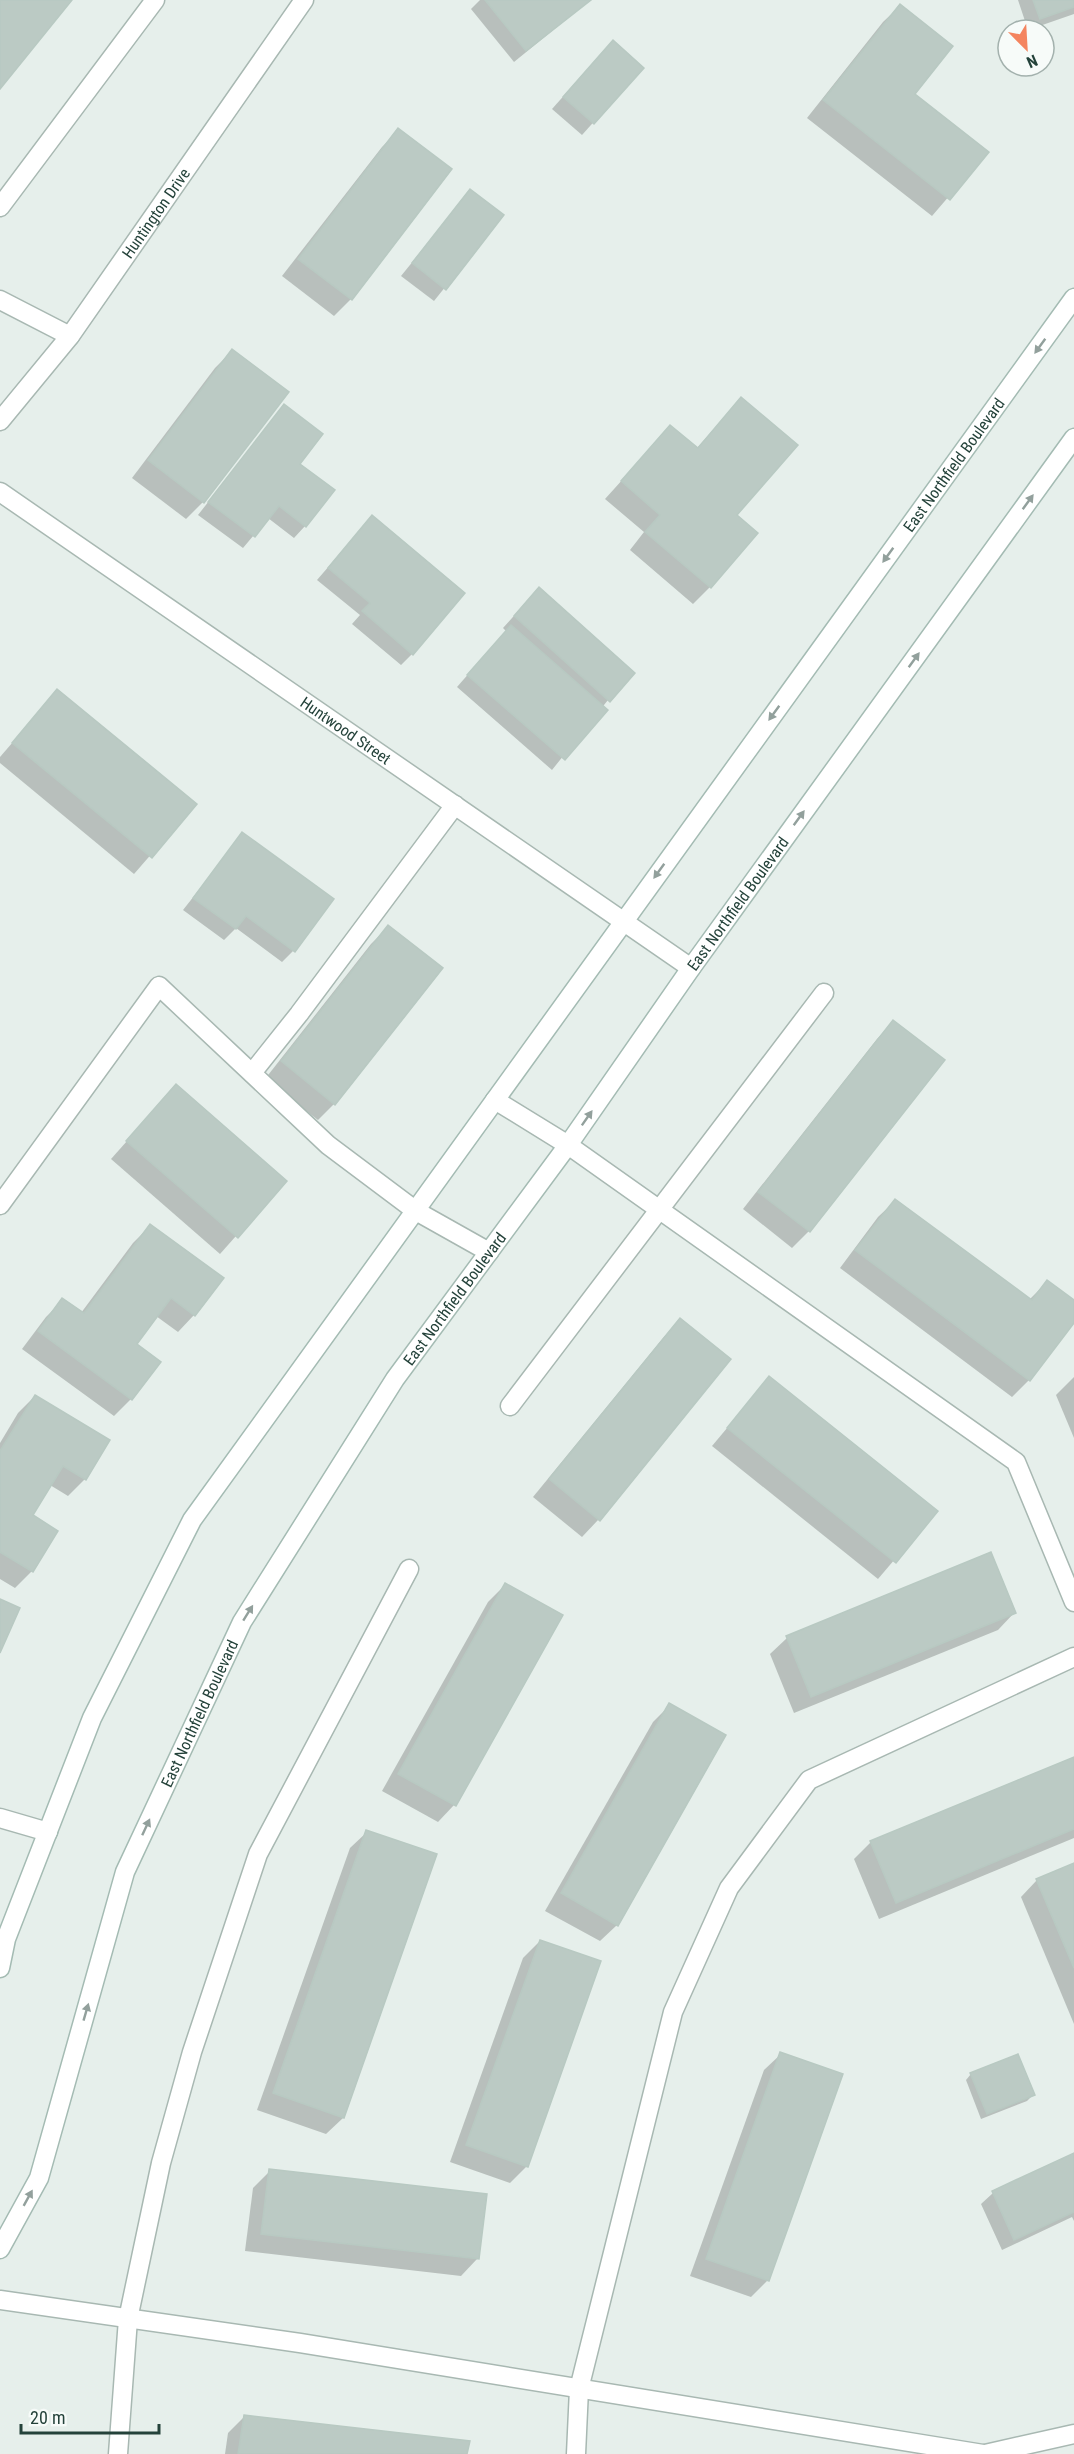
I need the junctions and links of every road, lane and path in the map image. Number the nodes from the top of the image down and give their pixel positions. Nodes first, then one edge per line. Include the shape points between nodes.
1 (155, 0) edge
2 (304, 0) edge
3 (0, 207) edge
4 (1074, 298) edge
5 (0, 300) edge
6 (70, 336) junction
7 (0, 421) edge
8 (1074, 438) edge
9 (0, 492) edge
10 (455, 805) junction
11 (623, 921) junction
12 (692, 968) junction
13 (824, 993) dead end
14 (252, 1073) junction
15 (495, 1100) junction
16 (568, 1145) junction
17 (0, 1205) edge
18 (658, 1209) junction
19 (416, 1211) junction
20 (489, 1252) junction
21 (510, 1406) dead end
22 (409, 1569) dead end
23 (1074, 1602) edge
24 (1074, 1657) edge
25 (0, 1818) edge
26 (48, 1832) junction
27 (0, 1968) edge
28 (0, 2249) edge
29 (0, 2300) edge
30 (128, 2319) junction
31 (579, 2389) junction
32 (1074, 2434) edge
33 (118, 2454) edge
34 (576, 2454) edge
35 (984, 2454) edge

1 - 3 main road
2 - 6 main road, Huntington Drive
4 -> 11 main road, East Northfield Boulevard
5 - 6 main road
6 - 7 main road, Huntington Drive
12 -> 8 main road, East Northfield Boulevard
9 - 10 main road, Huntwood Street
10 - 11 main road, Huntwood Street
10 - 14 main road
11 - 12 main road, Huntwood Street
11 - 15 main road, East Northfield Boulevard
16 -> 12 main road, East Northfield Boulevard
13 - 18 main road
14 - 17 main road via 159,986
14 - 19 main road via 328,1145
15 - 16 main road
15 - 19 main road, East Northfield Boulevard
16 - 18 main road
16 - 20 main road, East Northfield Boulevard
18 - 21 main road
18 - 23 main road via 1016,1462
19 - 20 main road
19 - 26 main road, East Northfield Boulevard via 192,1520 92,1718
28 -> 20 main road, East Northfield Boulevard via 39,2178 125,1872 242,1623 395,1379
22 - 30 main road via 258,1854 161,2163
24 - 31 main road via 808,1780 729,1888 673,2012
25 - 26 main road
26 - 27 main road, East Northfield Boulevard via 6,1939
29 - 30 main road
30 - 31 main road
30 - 33 main road
31 - 34 main road
31 - 35 main road
32 - 35 main road

